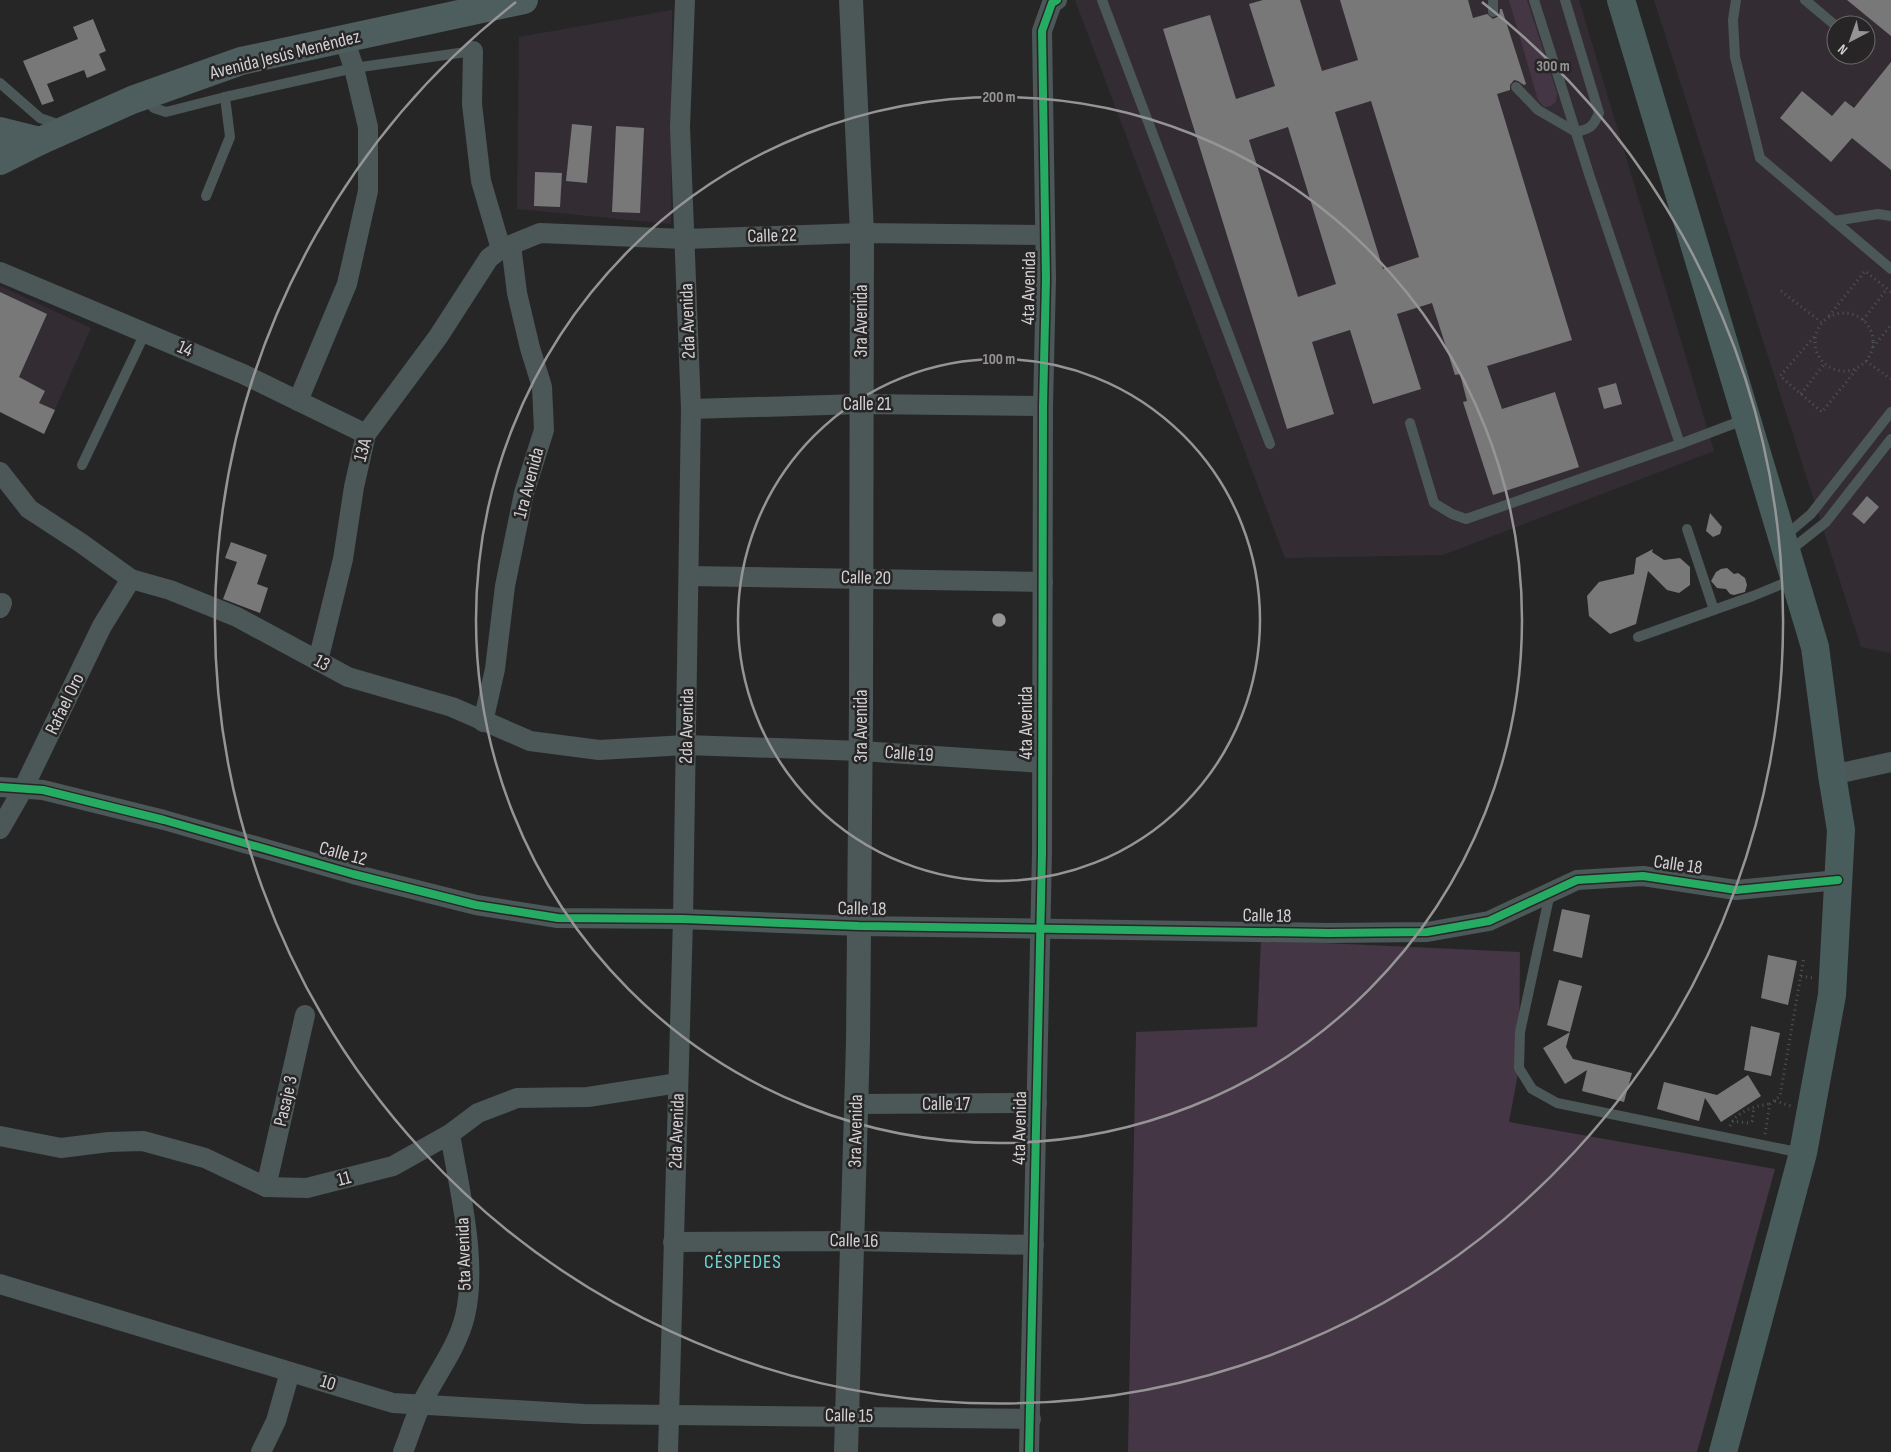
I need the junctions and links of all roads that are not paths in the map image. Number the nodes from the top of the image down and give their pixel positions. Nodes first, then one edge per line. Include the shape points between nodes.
1 (524, 0) edge
2 (684, 0) edge
3 (850, 0) edge
4 (1057, 0) edge
5 (1102, 0) edge
6 (1493, 0) edge
7 (1534, 0) edge
8 (1565, 0) edge
9 (1621, 0) edge
10 (1736, 0) edge
11 (1805, 0) edge
12 (1493, 12) dead end
13 (1826, 18) edge
14 (344, 39) junction
15 (473, 51) joint
16 (354, 68) junction
17 (0, 83) edge
18 (1516, 88) dead end
19 (143, 96) junction
20 (225, 97) junction
21 (68, 128) junction
22 (0, 130) edge
23 (1576, 132) junction
24 (40, 141) junction
25 (0, 161) edge
26 (206, 196) dead end
27 (1891, 216) edge
28 (1834, 221) junction
29 (862, 233) junction
30 (1045, 235) junction
31 (685, 239) junction
32 (506, 247) junction
33 (1891, 269) edge
34 (0, 272) edge
35 (145, 333) junction
36 (298, 401) junction
37 (861, 404) junction
38 (1043, 406) junction
39 (692, 409) junction
40 (1891, 412) edge
41 (1747, 418) junction
42 (1410, 423) dead end
43 (366, 434) junction
44 (1891, 439) edge
45 (1270, 444) dead end
46 (1680, 444) junction
47 (82, 465) dead end
48 (0, 472) edge
49 (1687, 529) dead end
50 (1788, 556) junction
51 (690, 576) junction
52 (861, 578) junction
53 (131, 579) junction
54 (1043, 582) junction
55 (1714, 610) junction
56 (1638, 637) dead end
57 (318, 661) junction
58 (483, 722) junction
59 (686, 745) junction
60 (861, 751) junction
61 (1891, 762) edge
62 (1042, 763) junction
63 (1832, 775) junction
64 (0, 787) edge
65 (23, 789) junction
66 (0, 829) edge
67 (1838, 880) junction
68 (1550, 892) junction
69 (683, 919) junction
70 (859, 926) junction
71 (1041, 928) junction
72 (305, 1015) dead end
73 (678, 1083) junction
74 (1036, 1103) junction
75 (856, 1104) junction
76 (450, 1134) junction
77 (0, 1136) edge
78 (1803, 1153) junction
79 (266, 1187) junction
80 (853, 1241) junction
81 (674, 1242) junction
82 (1034, 1245) junction
83 (0, 1284) edge
84 (290, 1372) junction
85 (421, 1405) junction
86 (668, 1415) junction
87 (846, 1416) junction
88 (1030, 1419) junction
89 (260, 1452) edge
90 (403, 1452) edge
91 (668, 1452) edge
92 (846, 1452) edge
93 (1029, 1452) edge
94 (1723, 1452) edge

1 - 14 main road, Avenida Jesús Menéndez
2 - 31 street, 2da Avenida via 680,127
3 - 29 street, 3ra Avenida
4 - 30 street, 4ta Avenida via 1052,3 1042,31
5 - 45 lane
6 - 12 lane
7 - 23 lane
8 - 23 lane via 1599,113 1589,129
9 - 41 main road
10 - 28 lane via 1733,20 1735,57 1760,158
11 - 13 lane
14 - 16 street
14 - 19 main road, Avenida Jesús Menéndez via 241,61
15 - 16 lane
15 - 32 street, 1ra Avenida via 472,104 481,181
16 - 20 lane
16 - 36 street via 368,128 368,191 347,284
17 - 21 lane via 40,118
18 - 23 lane via 1538,110
19 - 20 lane via 154,108 166,112
19 - 21 main road, Avenida Jesús Menéndez
20 - 26 lane via 230,137
21 - 24 main road, Avenida Jesús Menéndez
22 - 24 main road
23 - 46 lane
24 - 25 main road, Avenida Jesús Menéndez
27 - 28 lane via 1878,214
28 - 33 lane
29 - 30 street, Calle 22
29 - 31 street, Calle 22
29 - 37 street, 3ra Avenida
30 - 38 street, 4ta Avenida
31 - 32 street, Calle 22 via 540,233
31 - 39 street, 2da Avenida
32 - 43 street, 13A via 489,258 438,337
32 - 58 street, 1ra Avenida via 542,387 544,430 524,493 505,586 495,670
34 - 35 street, 14
35 - 36 street, 14
35 - 47 lane
36 - 43 street, 14
37 - 38 street, Calle 21
37 - 39 street, Calle 21
37 - 52 street, 3ra Avenida
38 - 54 street, 4ta Avenida
39 - 51 street, 2da Avenida
40 - 50 lane via 1812,514
41 - 46 lane
41 - 50 main road
42 - 46 lane via 1434,503 1466,519
43 - 57 street, 13A via 343,558
44 - 50 lane via 1826,522
48 - 53 street, 13 via 29,509
49 - 55 lane
50 - 55 lane
50 - 63 main road via 1815,647
51 - 52 street, Calle 20
51 - 59 street, 2da Avenida
52 - 54 street, Calle 20
52 - 60 street, 3ra Avenida
53 - 57 street, 13 via 170,590 237,618
53 - 65 street, Rafael Oro via 102,626
54 - 62 street, 4ta Avenida
55 - 56 lane
57 - 58 street, 13 via 348,677 452,708
58 - 59 street, 13 via 530,741 599,750
59 - 60 street, Calle 19
59 - 69 street, 2da Avenida
60 - 62 street, Calle 19
60 - 70 street, 3ra Avenida
61 - 63 street
62 - 71 street, 4ta Avenida
63 - 67 main road via 1841,830
64 - 65 street, Calle 12
65 - 66 street, Rafael Oro
65 - 69 street, Calle 12 via 43,790 155,818 476,905 558,918
67 - 68 street, Calle 18 via 1736,890 1643,876 1577,880
67 - 78 main road via 1832,995
68 - 71 street, Calle 18 via 1490,921 1427,932
68 - 78 lane via 1520,1032 1520,1068 1532,1088 1557,1103
69 - 70 street, Calle 18
69 - 73 street, 2da Avenida
70 - 71 street, Calle 18
70 - 75 street, 3ra Avenida
71 - 74 street, 4ta Avenida
72 - 79 street, Pasaje 3
73 - 76 street, 11 via 588,1097 517,1098 478,1113
73 - 81 street, 2da Avenida
74 - 75 street, Calle 17
74 - 82 street, 4ta Avenida
75 - 80 street, 3ra Avenida
76 - 79 street, 11 via 393,1166 307,1188
76 - 85 street, 5ta Avenida via 464,1217 469,1275 465,1316 452,1350
77 - 79 street, 11 via 61,1148 143,1141 205,1158
78 - 94 main road
80 - 81 street, Calle 16
80 - 82 street, Calle 16
80 - 87 street, 3ra Avenida
81 - 86 street, 2da Avenida
82 - 88 street, 4ta Avenida
83 - 84 street, 10
84 - 85 street, 10 via 393,1403
84 - 89 street via 276,1421
85 - 86 street, 10
85 - 90 street, 5ta Avenida
86 - 87 street, Calle 15
86 - 91 street, 2da Avenida
87 - 88 street, Calle 15
87 - 92 street, 3ra Avenida
88 - 93 street, 4ta Avenida

